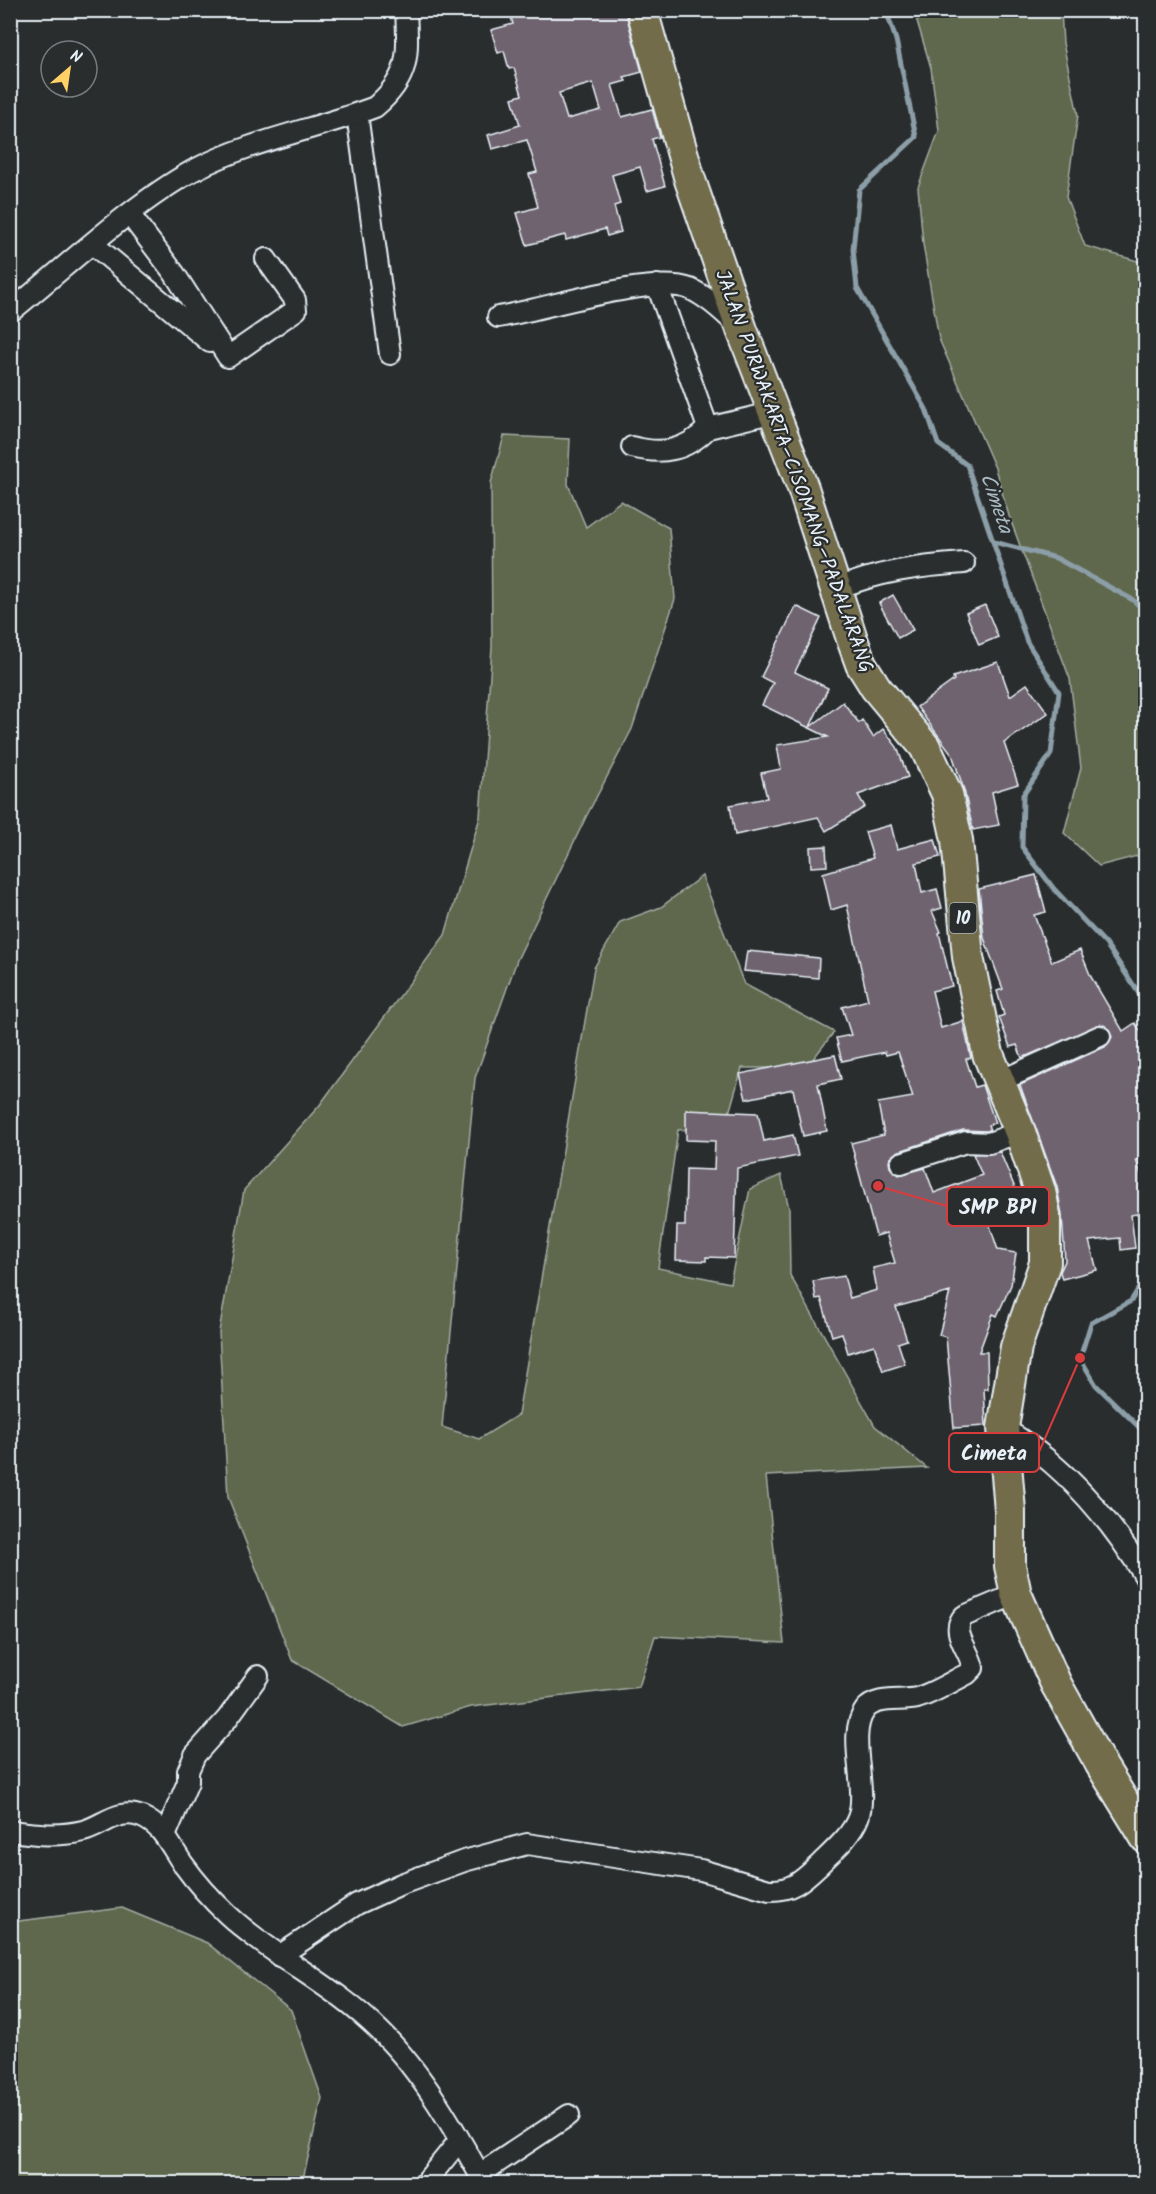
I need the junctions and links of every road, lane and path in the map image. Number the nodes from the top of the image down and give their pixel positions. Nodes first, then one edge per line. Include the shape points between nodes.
1 (406, 10) edge
2 (645, 12) edge
3 (357, 114) junction
4 (130, 215) junction
5 (94, 245) junction
6 (266, 260) dead end
7 (657, 285) junction
8 (10, 312) edge
9 (498, 317) dead end
10 (742, 330) junction
11 (390, 354) dead end
12 (228, 357) junction
13 (775, 412) junction
14 (708, 428) junction
15 (632, 447) dead end
16 (963, 563) dead end
17 (836, 589) junction
18 (1100, 1036) dead end
19 (998, 1082) junction
20 (1020, 1132) junction
21 (901, 1163) dead end
22 (1003, 1428) junction
23 (1146, 1578) edge
24 (1016, 1594) junction
25 (258, 1676) dead end
26 (10, 1831) edge
27 (165, 1836) junction
28 (1146, 1838) edge
29 (279, 1956) junction
30 (569, 2115) dead end
31 (459, 2141) junction
32 (483, 2179) edge
33 (424, 2184) edge

1 - 3 street via 408,56 402,77 375,107
2 - 10 highway, JALAN PURWAKARTA–CISOMANG–PADALARANG / 10 via 690,180
3 - 4 street via 228,155 169,186
3 - 11 street
4 - 5 street
4 - 12 street via 174,273
5 - 8 street
5 - 12 street
6 - 12 street via 295,300 296,310
7 - 9 street
7 - 10 street via 691,290 710,301
7 - 14 street
10 - 13 highway, JALAN PURWAKARTA–CISOMANG–PADALARANG / 10
13 - 14 street
13 - 17 highway, JALAN PURWAKARTA–CISOMANG–PADALARANG / 10
14 - 15 street via 695,440 668,452
16 - 17 street via 915,567
17 - 19 highway, JALAN PURWAKARTA–CISOMANG–PADALARANG / 10 via 861,664 925,747 947,794 957,840 968,957 988,1054
18 - 19 street
19 - 20 highway, JALAN PURWAKARTA–CISOMANG–PADALARANG / 10
20 - 21 street via 989,1143 966,1142
20 - 22 highway, JALAN PURWAKARTA–CISOMANG–PADALARANG / 10 via 1040,1191 1047,1240 1040,1282 1016,1347
22 - 23 street via 1030,1443 1058,1466 1118,1535
22 - 24 highway, JALAN PURWAKARTA–CISOMANG–PADALARANG / 10 via 1010,1566
24 - 28 highway, JALAN PURWAKARTA–CISOMANG–PADALARANG / 10 via 1056,1684
24 - 29 street via 959,1621 958,1633 973,1668 967,1674 918,1697 877,1701 868,1707 859,1728 859,1816 838,1845 797,1885 769,1890 701,1870 527,1844 472,1858 401,1884 357,1904
25 - 27 street via 195,1755
26 - 27 street via 48,1835 84,1831 112,1817 129,1814 142,1817
27 - 29 street via 211,1897
29 - 31 street via 381,2032 427,2090
30 - 32 street
31 - 32 street
31 - 33 street

